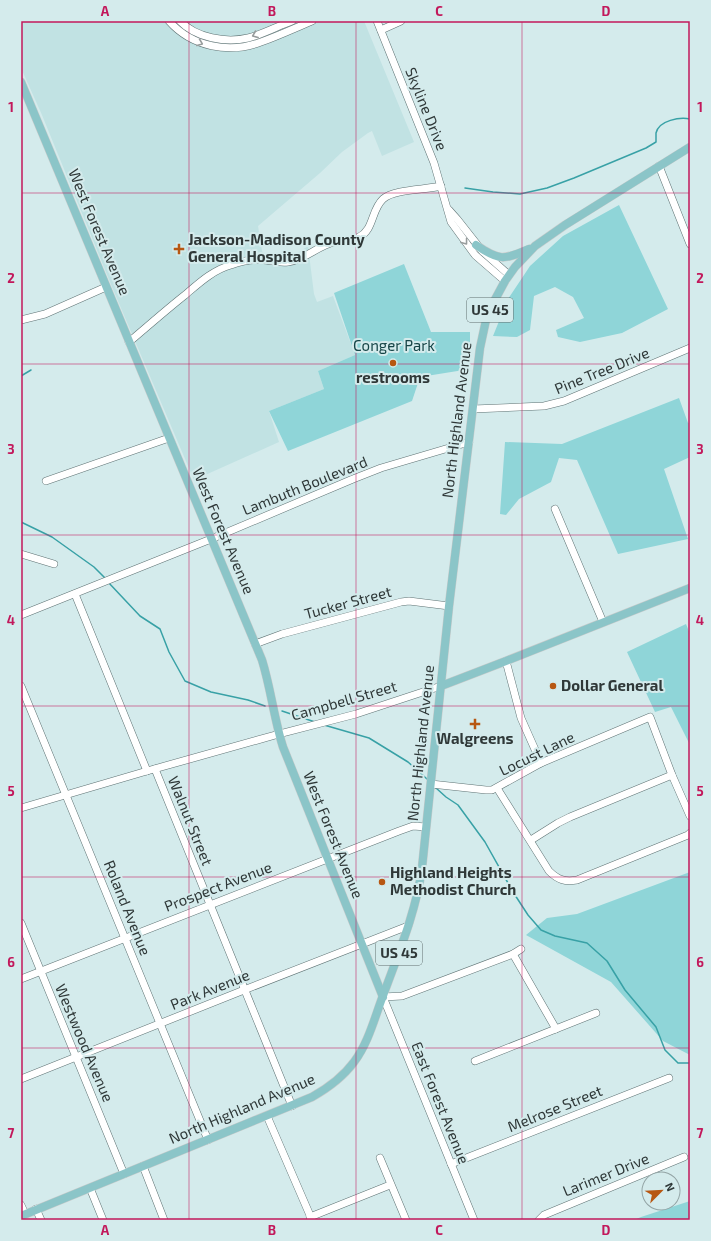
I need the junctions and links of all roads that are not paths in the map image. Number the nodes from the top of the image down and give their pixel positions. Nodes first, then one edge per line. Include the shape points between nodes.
1 (169, 21) edge
2 (180, 21) edge
3 (292, 21) edge
4 (312, 21) edge
5 (377, 21) edge
6 (401, 21) edge
7 (381, 30) junction
8 (21, 82) edge
9 (690, 147) edge
10 (659, 166) junction
11 (441, 186) junction
12 (447, 208) junction
13 (690, 244) edge
14 (476, 245) junction
15 (535, 246) junction
16 (507, 278) junction
17 (106, 287) junction
18 (21, 320) edge
19 (129, 342) junction
20 (690, 348) edge
21 (473, 409) junction
22 (169, 438) junction
23 (468, 442) junction
24 (46, 481) dead end
25 (555, 509) dead end
26 (211, 539) junction
27 (21, 554) edge
28 (54, 564) dead end
29 (690, 588) edge
30 (75, 594) junction
31 (449, 606) junction
32 (21, 615) edge
33 (603, 622) junction
34 (255, 644) junction
35 (506, 661) junction
36 (21, 686) edge
37 (441, 686) junction
38 (279, 734) junction
39 (541, 763) junction
40 (155, 769) junction
41 (147, 771) junction
42 (672, 775) junction
43 (431, 781) junction
44 (497, 788) junction
45 (67, 795) junction
46 (21, 808) edge
47 (690, 816) edge
48 (426, 827) junction
49 (690, 833) edge
50 (531, 840) junction
51 (328, 859) junction
52 (210, 905) junction
53 (21, 923) edge
54 (408, 926) junction
55 (125, 938) junction
56 (361, 944) junction
57 (521, 949) dead end
58 (513, 954) junction
59 (40, 971) junction
60 (21, 979) edge
61 (244, 990) junction
62 (383, 997) junction
63 (596, 1012) dead end
64 (161, 1024) junction
65 (556, 1029) junction
66 (76, 1056) junction
67 (475, 1061) dead end
68 (669, 1078) dead end
69 (21, 1079) edge
70 (292, 1106) junction
71 (267, 1116) junction
72 (208, 1140) junction
73 (684, 1157) dead end
74 (380, 1158) dead end
75 (451, 1164) junction
76 (143, 1166) junction
77 (124, 1174) junction
78 (390, 1185) junction
79 (90, 1188) junction
80 (21, 1205) edge
81 (36, 1209) junction
82 (23, 1215) edge
83 (311, 1218) edge
84 (41, 1220) edge
85 (103, 1220) edge
86 (164, 1220) edge
87 (406, 1220) edge
88 (474, 1220) edge
89 (539, 1220) edge

1 -> 4 street via 191,39 206,45 231,47 261,42
3 -> 2 street via 249,38 236,39 216,39 190,29
5 - 7 street, Skyline Drive
6 - 7 street
7 - 11 street, Skyline Drive
8 - 17 main road, West Forest Avenue
9 - 10 main road, North Highland Avenue / US 45
10 - 13 street
10 - 15 main road, North Highland Avenue / US 45
11 - 12 street, Skyline Drive
11 - 19 street via 392,194 383,199 365,233 352,240 326,245 293,261 246,261 218,270
12 - 14 street, Skyline Drive
12 -> 16 street, Skyline Drive via 451,222 475,255
14 - 15 main road via 499,258 506,258
14 - 16 street, Skyline Drive
15 - 16 main road, North Highland Avenue / US 45
16 - 21 main road, North Highland Avenue / US 45 via 491,307 482,332
17 - 18 street via 45,314
17 - 19 main road, West Forest Avenue
19 - 22 main road, West Forest Avenue
20 - 21 street, Pine Tree Drive via 554,404
21 - 23 main road, North Highland Avenue / US 45
22 - 24 street
22 - 26 main road, West Forest Avenue
23 - 26 street, Lambuth Boulevard via 381,468
23 - 31 main road, North Highland Avenue / US 45
25 - 33 street
26 - 30 street, Lambuth Boulevard
26 - 34 main road, West Forest Avenue
27 - 28 street
29 - 33 main road, Campbell Street
30 - 32 street, Lambuth Boulevard
30 - 41 street, Walnut Street
31 - 34 street, Tucker Street via 401,602 282,634
31 - 37 main road, North Highland Avenue / US 45
33 - 35 main road, Campbell Street
34 - 38 main road, West Forest Avenue via 267,675
35 - 37 main road, Campbell Street
35 - 39 street via 522,718
36 - 45 street, Roland Avenue
37 - 38 street, Campbell Street via 363,712
37 - 43 main road, North Highland Avenue / US 45
38 - 40 street, Campbell Street
38 - 51 main road, West Forest Avenue
39 - 42 street, Locust Lane via 650,717
39 - 44 street, Locust Lane
40 - 41 street, Campbell Street
40 - 52 street, Walnut Street
41 - 45 street, Campbell Street
42 - 47 street
42 - 50 street via 570,817
43 - 44 street, Locust Lane via 486,790
43 - 48 main road, North Highland Avenue / US 45
44 - 50 street
45 - 46 street, Campbell Street
45 - 55 street, Roland Avenue
48 - 51 street, Prospect Avenue via 413,826 399,830
48 - 54 main road, North Highland Avenue / US 45 via 419,890
49 - 50 street via 688,836 569,881 561,880 549,871
51 - 52 street, Prospect Avenue
51 - 56 main road, West Forest Avenue
52 - 55 street, Prospect Avenue
52 - 61 street, Walnut Street
53 - 59 street, Westwood Avenue
54 - 56 street, Park Avenue
54 - 62 main road, North Highland Avenue / US 45
55 - 59 street, Prospect Avenue
55 - 64 street, Roland Avenue
56 - 61 street, Park Avenue
56 - 62 main road, West Forest Avenue
57 - 58 street
58 - 62 street via 402,996
58 - 65 street
59 - 60 street, Prospect Avenue
59 - 66 street, Westwood Avenue
61 - 64 street, Park Avenue
61 - 70 street, Walnut Street
62 - 70 main road, North Highland Avenue / US 45 via 372,1029 354,1062 334,1084
62 - 75 street, East Forest Avenue
63 - 65 street
64 - 66 street, Park Avenue
64 - 72 street, Roland Avenue
65 - 67 street
66 - 69 street, Park Avenue
66 - 77 street, Westwood Avenue
68 - 75 street, Melrose Street
70 - 71 main road, North Highland Avenue / US 45
71 - 72 main road, North Highland Avenue / US 45
71 - 83 street
72 - 76 main road, North Highland Avenue / US 45
73 - 89 street, Larimer Drive via 544,1215
74 - 78 street
75 - 88 street, East Forest Avenue
76 - 77 main road, North Highland Avenue / US 45
76 - 86 street
77 - 79 main road, North Highland Avenue / US 45
78 - 83 street
78 - 87 street
79 - 81 main road, North Highland Avenue / US 45
79 - 85 street
80 - 82 street
81 - 82 main road, North Highland Avenue / US 45
81 - 84 street

